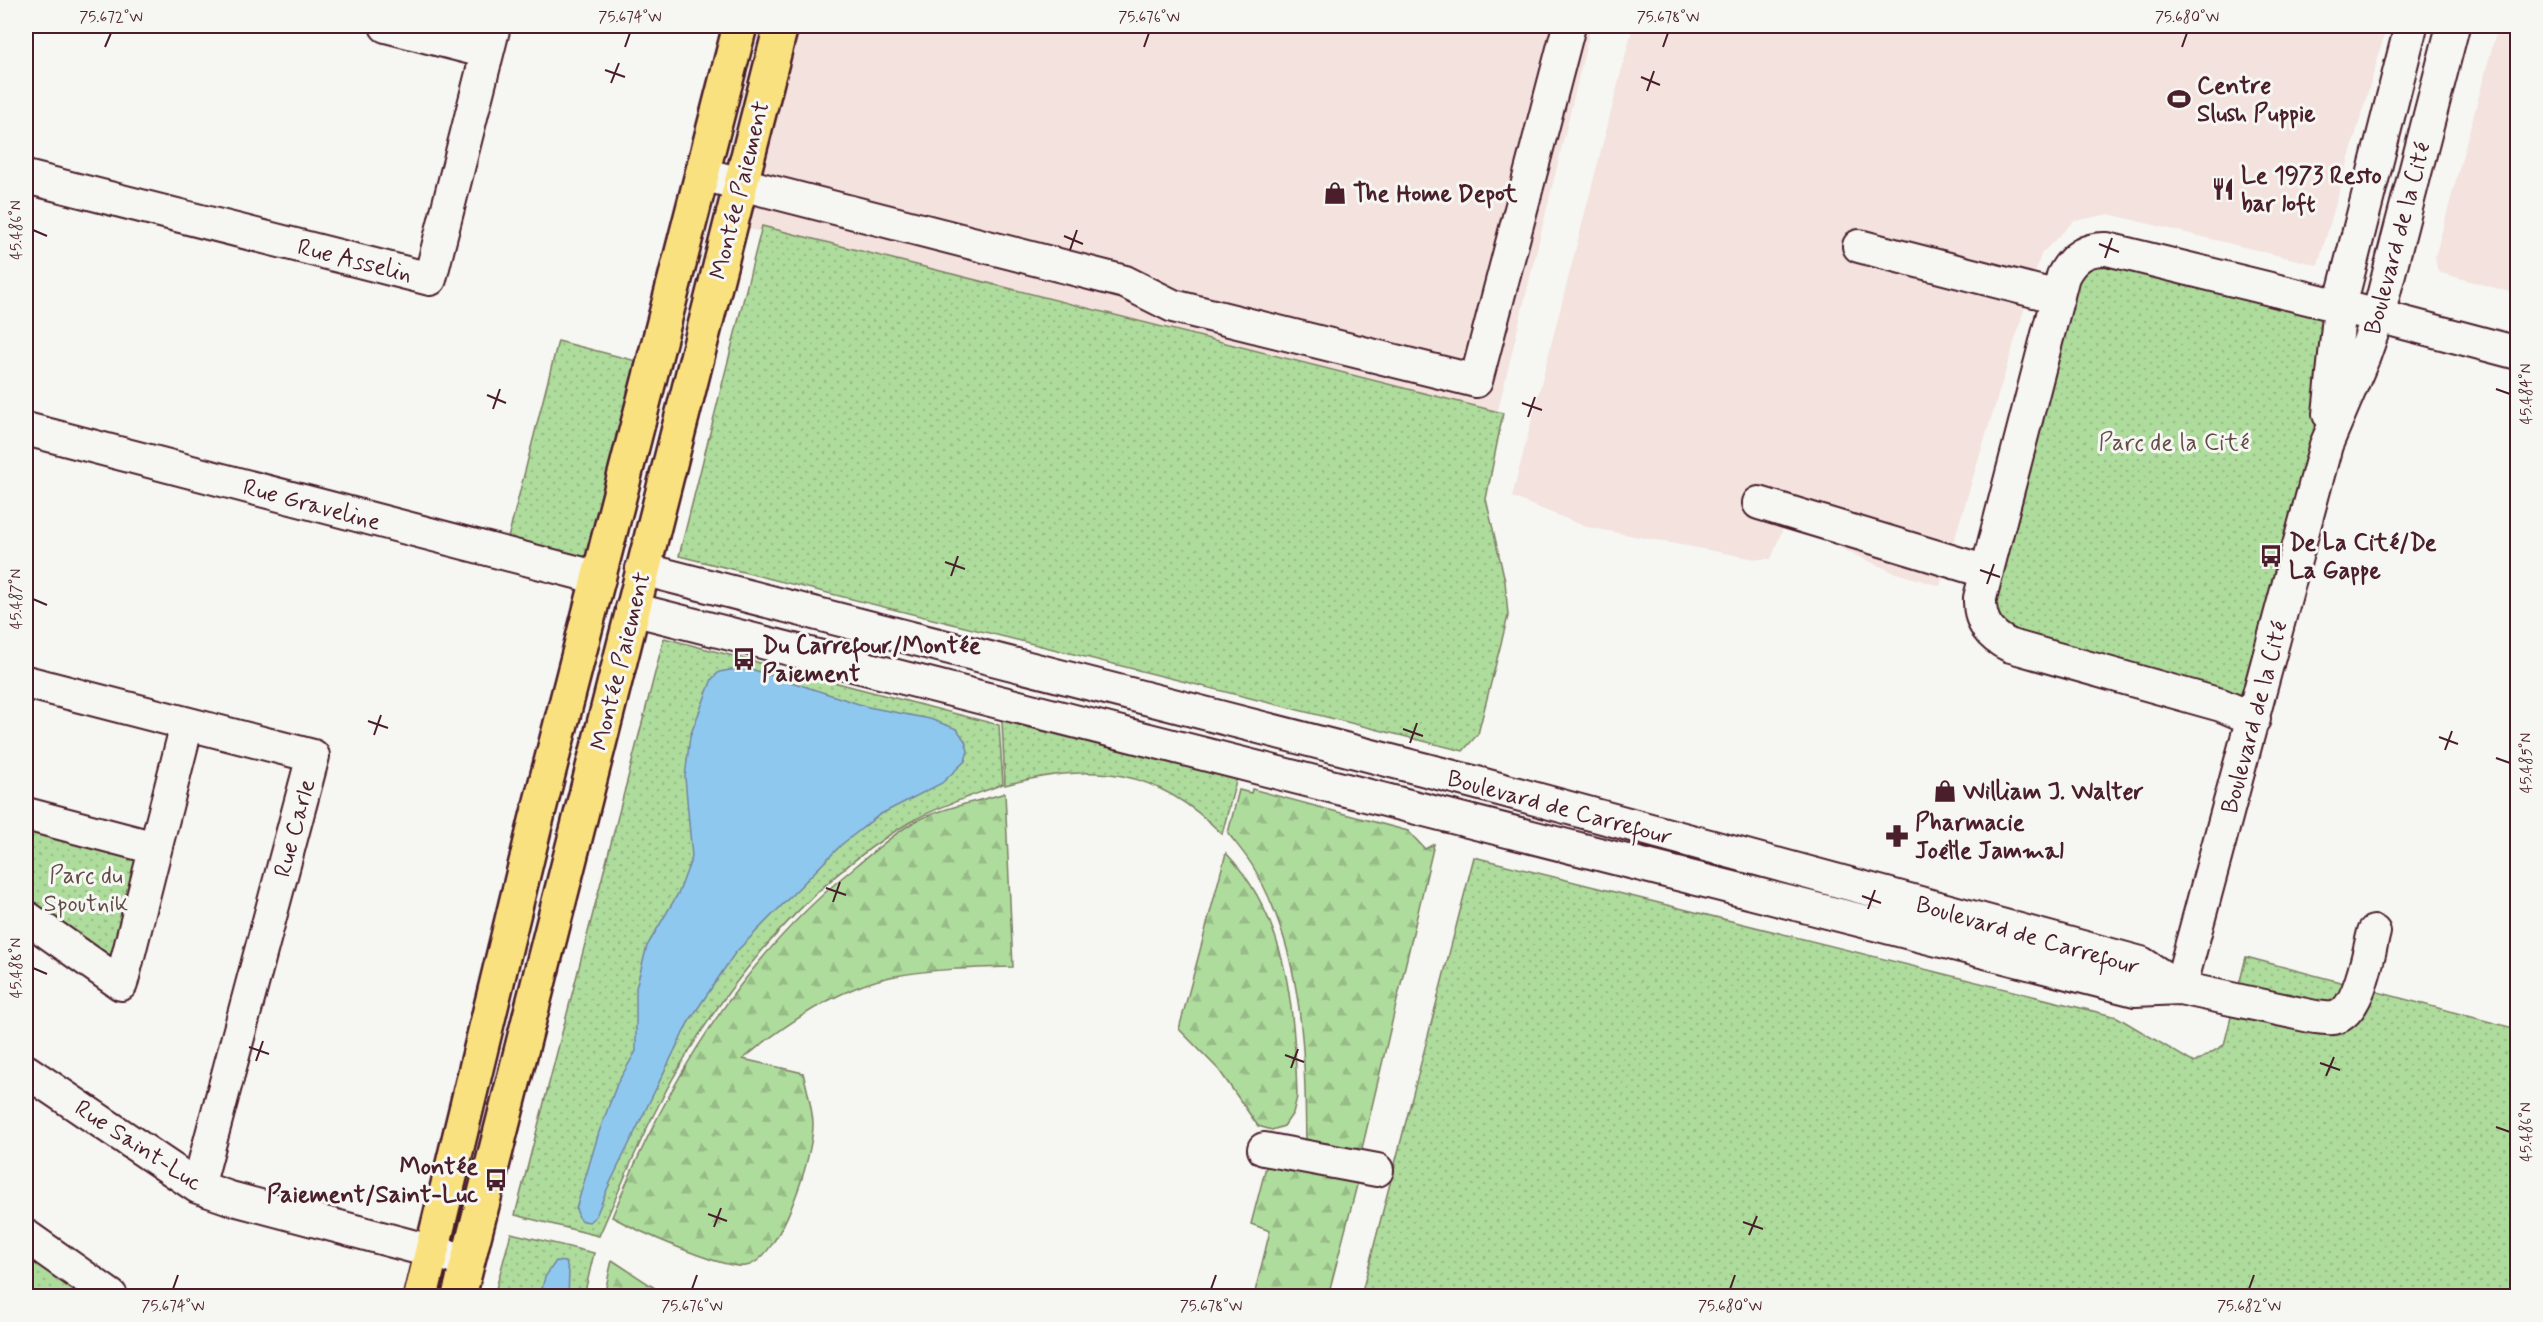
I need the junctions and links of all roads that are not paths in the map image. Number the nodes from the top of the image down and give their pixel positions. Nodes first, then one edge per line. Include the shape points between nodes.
1 (386, 26) edge
2 (740, 26) edge
3 (781, 26) edge
4 (1569, 26) edge
5 (2411, 26) edge
6 (2453, 26) edge
7 (490, 39) edge
8 (702, 174) junction
9 (26, 177) edge
10 (740, 184) junction
11 (1859, 246) dead end
12 (2058, 297) junction
13 (2340, 306) junction
14 (2378, 316) junction
15 (2517, 353) edge
16 (26, 429) edge
17 (2326, 445) junction
18 (1759, 503) dead end
19 (642, 570) junction
20 (1986, 572) junction
21 (599, 578) junction
22 (632, 609) junction
23 (26, 682) edge
24 (2254, 719) junction
25 (188, 724) junction
26 (26, 814) edge
27 (155, 848) junction
28 (26, 917) edge
29 (2374, 932) dead end
30 (2180, 988) junction
31 (26, 1071) edge
32 (1264, 1149) dead end
33 (1377, 1170) dead end
34 (198, 1186) junction
35 (26, 1236) edge
36 (432, 1251) junction
37 (468, 1261) junction
38 (111, 1296) edge
39 (421, 1296) edge
40 (459, 1296) edge

1 - 7 street
2 - 8 main road, Montée Paiement
3 - 10 main road, Montée Paiement
4 - 10 street via 1476,381 1173,306 1125,282
5 - 13 street, Boulevard de la Cité
6 - 14 street, Boulevard de la Cité
7 - 9 street, Rue Asselin via 430,279
8 - 10 street
8 - 21 main road, Montée Paiement
10 - 19 main road, Montée Paiement
11 - 12 street
12 - 13 street via 2070,264 2093,248
12 - 20 street
13 - 14 street
13 - 17 street, Boulevard de la Cité
14 - 15 street
14 - 17 street, Boulevard de la Cité
16 - 21 street, Rue Graveline
17 - 24 street, Boulevard de la Cité
18 - 20 street
19 - 21 main road
19 - 22 main road, Montée Paiement
19 - 30 street, Boulevard de Carrefour via 1467,781 2141,963
20 - 24 street via 1980,614 1997,639 2221,705
21 - 22 main road
21 - 36 main road, Montée Paiement
22 - 30 street, Boulevard de Carrefour via 2124,988
22 - 37 main road, Montée Paiement
23 - 25 street, Rue Carle
24 - 30 street, Boulevard de la Cité
25 - 27 street
25 - 34 street, Rue Carle via 313,756
26 - 27 street
27 - 28 street via 121,984
29 - 30 street via 2355,1001 2334,1018
31 - 34 street, Rue Saint-Luc
32 - 33 street
34 - 36 street, Rue Saint-Luc
35 - 38 street
36 - 37 street, Rue Saint-Luc
36 - 39 main road, Montée Paiement
37 - 40 main road, Montée Paiement

